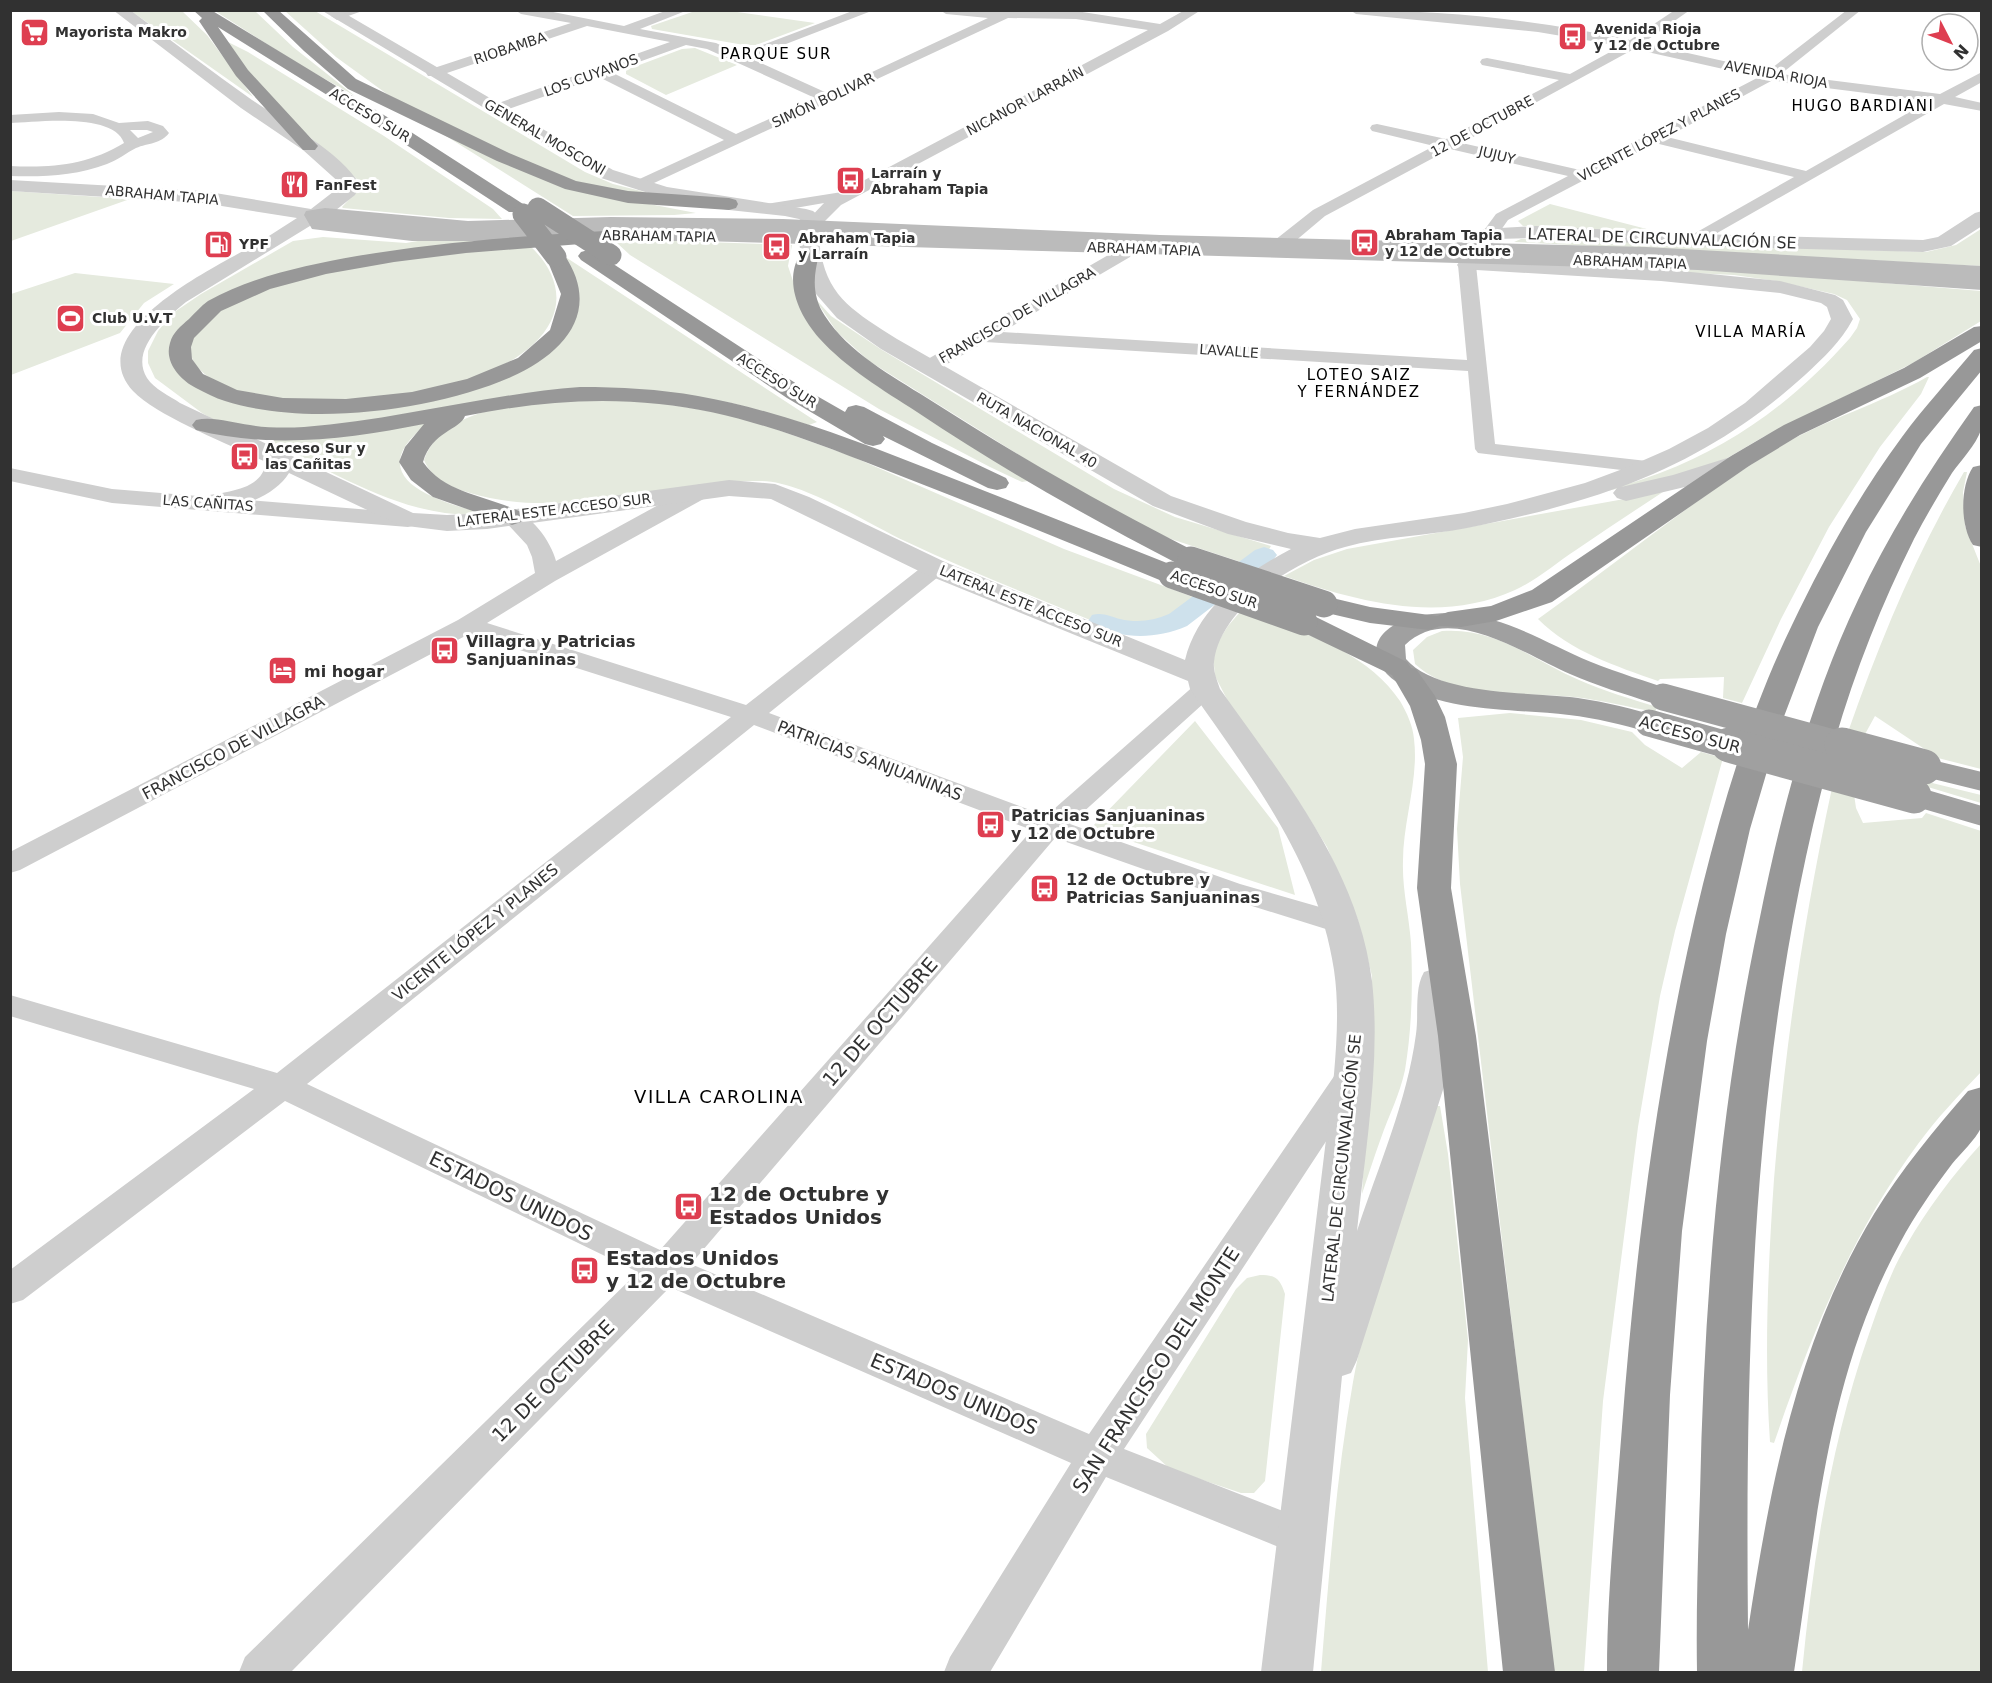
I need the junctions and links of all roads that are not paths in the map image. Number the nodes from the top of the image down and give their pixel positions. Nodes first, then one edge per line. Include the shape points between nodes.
1 (120, 10) edge
2 (199, 10) edge
3 (269, 10) edge
4 (359, 10) edge
5 (682, 10) edge
6 (868, 10) edge
7 (946, 10) edge
8 (1195, 10) edge
9 (1356, 10) edge
10 (1437, 10) edge
11 (1684, 10) edge
12 (1854, 10) edge
13 (525, 11) edge
14 (333, 13) edge
15 (1007, 14) junction
16 (1422, 17) junction
17 (586, 22) junction
18 (1163, 28) junction
19 (625, 30) junction
20 (686, 41) junction
21 (1632, 45) junction
22 (739, 58) junction
23 (1487, 62) dead end
24 (600, 72) junction
25 (433, 73) junction
26 (1771, 75) junction
27 (1982, 76) edge
28 (1572, 78) junction
29 (351, 83) junction
30 (827, 98) junction
31 (1943, 99) junction
32 (1982, 106) edge
33 (495, 109) junction
34 (10, 119) edge
35 (119, 127) junction
36 (1377, 128) dead end
37 (1653, 138) junction
38 (735, 140) junction
39 (1450, 143) junction
40 (131, 145) junction
41 (309, 146) junction
42 (10, 171) edge
43 (1582, 175) junction
44 (1808, 176) junction
45 (10, 185) edge
46 (639, 185) junction
47 (350, 188) junction
48 (854, 192) junction
49 (248, 204) junction
50 (729, 204) junction
51 (763, 207) junction
52 (525, 210) junction
53 (1982, 217) edge
54 (316, 220) junction
55 (703, 230) junction
56 (637, 234) junction
57 (812, 235) junction
58 (1696, 240) junction
59 (1127, 244) junction
60 (1281, 244) junction
61 (1477, 251) junction
62 (599, 256) junction
63 (1975, 278) edge
64 (1982, 332) edge
65 (981, 336) junction
66 (1982, 355) edge
67 (1477, 366) junction
68 (928, 367) junction
69 (484, 405) junction
70 (1982, 412) edge
71 (204, 425) junction
72 (279, 459) junction
73 (1740, 461) junction
74 (1647, 467) junction
75 (1982, 472) edge
76 (10, 474) edge
77 (701, 491) junction
78 (210, 502) junction
79 (1498, 514) junction
80 (512, 517) junction
81 (408, 520) junction
82 (1047, 525) junction
83 (1982, 539) edge
84 (1323, 546) junction
85 (1181, 567) junction
86 (935, 568) junction
87 (548, 576) junction
88 (1314, 613) junction
89 (1438, 621) junction
90 (467, 625) junction
91 (1401, 672) junction
92 (1203, 683) junction
93 (1656, 710) junction
94 (748, 714) junction
95 (1919, 782) junction
96 (1982, 782) edge
97 (1982, 816) edge
98 (1050, 827) junction
99 (10, 864) edge
100 (1438, 918) junction
101 (1340, 923) junction
102 (10, 1005) edge
103 (1353, 1074) junction
104 (282, 1086) junction
105 (1982, 1101) edge
106 (665, 1269) junction
107 (10, 1290) edge
108 (1315, 1413) junction
109 (1097, 1456) junction
110 (1301, 1537) junction
111 (261, 1672) edge
112 (966, 1672) edge
113 (1287, 1672) edge
114 (1529, 1672) edge
115 (1633, 1672) edge
116 (1724, 1672) edge
117 (1768, 1672) edge

1 - 41 street
2 - 41 highway via 242,73
2 - 52 highway, ACCESO SUR
3 - 29 highway, ACCESO SUR
4 - 14 street
5 - 19 street
6 - 22 street
7 - 15 street
8 - 18 street, NICANOR LARRAÍN
9 - 16 street, AVENIDA RIOJA
10 - 16 street
11 - 21 street, 12 DE OCTUBRE
12 - 26 street, VICENTE LÓPEZ Y PLANES
13 - 17 street
14 - 25 street, GENERAL MOSCONI
15 - 18 street via 1076,15
15 - 30 street, SIMÓN BOLIVAR
16 - 21 street, AVENIDA RIOJA via 1538,28
17 - 19 street
17 - 25 street, RIOBAMBA
18 - 48 street, NICANOR LARRAÍN
19 - 20 street
20 - 22 street
20 - 24 street, LOS CUYANOS
21 - 26 street, AVENIDA RIOJA
21 - 28 street, 12 DE OCTUBRE
22 - 30 street
23 - 28 street
24 - 33 street, LOS CUYANOS
24 - 38 street
25 - 33 street, GENERAL MOSCONI
26 - 31 street, AVENIDA RIOJA
26 - 37 street, VICENTE LÓPEZ Y PLANES
27 - 31 street
28 - 39 street, 12 DE OCTUBRE
29 - 50 highway via 503,157 571,184 646,200
29 - 52 highway, ACCESO SUR
30 - 38 street, SIMÓN BOLIVAR
31 - 32 street, AVENIDA RIOJA
31 - 44 street
33 - 46 street, GENERAL MOSCONI via 596,168
34 - 35 street via 83,118
35 - 40 street via 126,131
35 - 40 street via 150,125 162,133
36 - 39 street, JUJUY
37 - 43 street, VICENTE LÓPEZ Y PLANES
37 - 44 street
38 - 46 street, SIMÓN BOLIVAR
39 - 43 street, JUJUY
39 - 60 street, 12 DE OCTUBRE via 1319,213
40 - 42 street via 108,159 72,171
41 - 47 street via 351,182
43 - 61 street, VICENTE LÓPEZ Y PLANES via 1502,217
44 - 58 street
45 - 49 street, ABRAHAM TAPIA via 165,194
46 - 50 street, GENERAL MOSCONI
47 - 49 street via 309,199
47 - 54 street
48 - 51 street, NICANOR LARRAÍN via 813,202
48 - 57 street, NICANOR LARRAÍN via 828,207
49 - 54 street, ABRAHAM TAPIA
50 - 51 street, GENERAL MOSCONI
51 - 55 street, NICANOR LARRAÍN via 712,216
51 - 57 street, GENERAL MOSCONI via 797,212
52 - 56 highway, bridge via 556,257 565,275 571,294 570,309 558,333 539,352 512,369 478,383 407,400 351,407 301,407 227,395 187,372 179,356 186,332 215,307 307,273 424,250
52 - 62 highway, ACCESO SUR
53 - 58 street, LATERAL DE CIRCUNVALACIÓN SE via 1932,245
54 - 55 main road, ABRAHAM TAPIA via 412,228 611,224
54 - 56 main road, ABRAHAM TAPIA via 411,235
54 - 71 street, LATERAL ESTE ACCESO SUR via 286,233 171,304 145,327 136,342 132,366 140,384
55 - 56 main road, ABRAHAM TAPIA
55 - 57 main road, ABRAHAM TAPIA
57 - 59 main road, ABRAHAM TAPIA
57 - 68 street, RUTA NACIONAL 40 via 817,281 836,307
57 - 85 highway via 805,270 806,300 828,332 855,359
58 - 61 street, LATERAL DE CIRCUNVALACIÓN SE via 1536,232
59 - 60 main road, ABRAHAM TAPIA
59 - 61 main road, ABRAHAM TAPIA
59 - 65 street, FRANCISCO DE VILLAGRA via 1124,253
60 - 61 main road, ABRAHAM TAPIA
61 - 63 main road, ABRAHAM TAPIA
61 - 67 street
61 - 74 street via 1801,290 1836,304 1842,319 1838,329 1764,401 1701,444
62 - 82 highway, ACCESO SUR via 747,362 863,434
62 - 85 highway, ACCESO SUR via 884,428
64 - 73 highway via 1912,373 1792,430
65 - 67 street, LAVALLE
65 - 68 street, FRANCISCO DE VILLAGRA
66 - 115 highway via 1890,468 1827,580 1798,639 1760,737 1718,887 1682,1076 1652,1320
67 - 74 street via 1485,449
68 - 84 street, RUTA NACIONAL 40 via 1162,501 1245,530
69 - 71 highway via 380,427 334,432 257,433
69 - 80 highway via 428,432 418,442 411,462 434,488
69 - 82 highway via 601,393 674,398 730,408 829,439
70 - 116 highway via 1924,497 1877,586 1823,723 1786,865 1757,1030 1732,1254 1725,1438
71 - 72 street, LATERAL ESTE ACCESO SUR
72 - 78 street via 277,476 262,488
72 - 81 street, LATERAL ESTE ACCESO SUR
73 - 79 street via 1654,488
73 - 89 highway via 1542,596 1516,609
74 - 79 street
75 - 83 highway via 1976,519
76 - 78 street, LAS CAÑITAS via 112,496
77 - 80 street, LATERAL ESTE ACCESO SUR
77 - 86 street, LATERAL ESTE ACCESO SUR via 744,488 786,495
77 - 87 street, FRANCISCO DE VILLAGRA
78 - 81 street, LAS CAÑITAS
79 - 84 street
80 - 81 street, LATERAL ESTE ACCESO SUR via 465,523
80 - 87 street via 541,546
82 - 85 highway, ACCESO SUR
84 - 92 street via 1264,577 1226,609 1203,644 1199,664
85 - 88 highway, ACCESO SUR, bridge
86 - 92 street, LATERAL ESTE ACCESO SUR
86 - 94 street, VICENTE LÓPEZ Y PLANES
87 - 90 street, FRANCISCO DE VILLAGRA
88 - 89 highway, ACCESO SUR
88 - 91 highway, ACCESO SUR
89 - 91 highway, ACCESO SUR via 1402,633 1392,642 1389,652
89 - 93 highway, ACCESO SUR via 1475,622 1504,630
90 - 94 street, PATRICIAS SANJUANINAS
90 - 99 street, FRANCISCO DE VILLAGRA
91 - 93 highway, ACCESO SUR via 1472,697
91 - 100 highway via 1429,712 1441,764 1434,864
92 - 98 street, 12 DE OCTUBRE
92 - 101 street, LATERAL DE CIRCUNVALACIÓN SE via 1303,833 1322,869
93 - 95 highway, ACCESO SUR, bridge
94 - 98 street, PATRICIAS SANJUANINAS
94 - 104 street, VICENTE LÓPEZ Y PLANES
95 - 96 highway, ACCESO SUR
95 - 97 highway, ACCESO SUR
98 - 101 street, PATRICIAS SANJUANINAS via 1230,890
98 - 106 street, 12 DE OCTUBRE
100 - 108 street via 1436,1023 1430,1071
100 - 114 highway via 1458,1048
101 - 103 street, LATERAL DE CIRCUNVALACIÓN SE via 1352,969 1356,1019
102 - 104 street, ESTADOS UNIDOS
103 - 108 street, LATERAL DE CIRCUNVALACIÓN SE
103 - 109 street, SAN FRANCISCO DEL MONTE
104 - 106 street, ESTADOS UNIDOS
104 - 107 street, VICENTE LÓPEZ Y PLANES
105 - 117 highway via 1923,1173 1894,1217 1876,1246 1840,1328 1795,1492
106 - 109 street, ESTADOS UNIDOS
106 - 111 street, 12 DE OCTUBRE
108 - 110 street, LATERAL DE CIRCUNVALACIÓN SE
109 - 110 street, ESTADOS UNIDOS
109 - 112 street, SAN FRANCISCO DEL MONTE
110 - 113 street, LATERAL DE CIRCUNVALACIÓN SE

